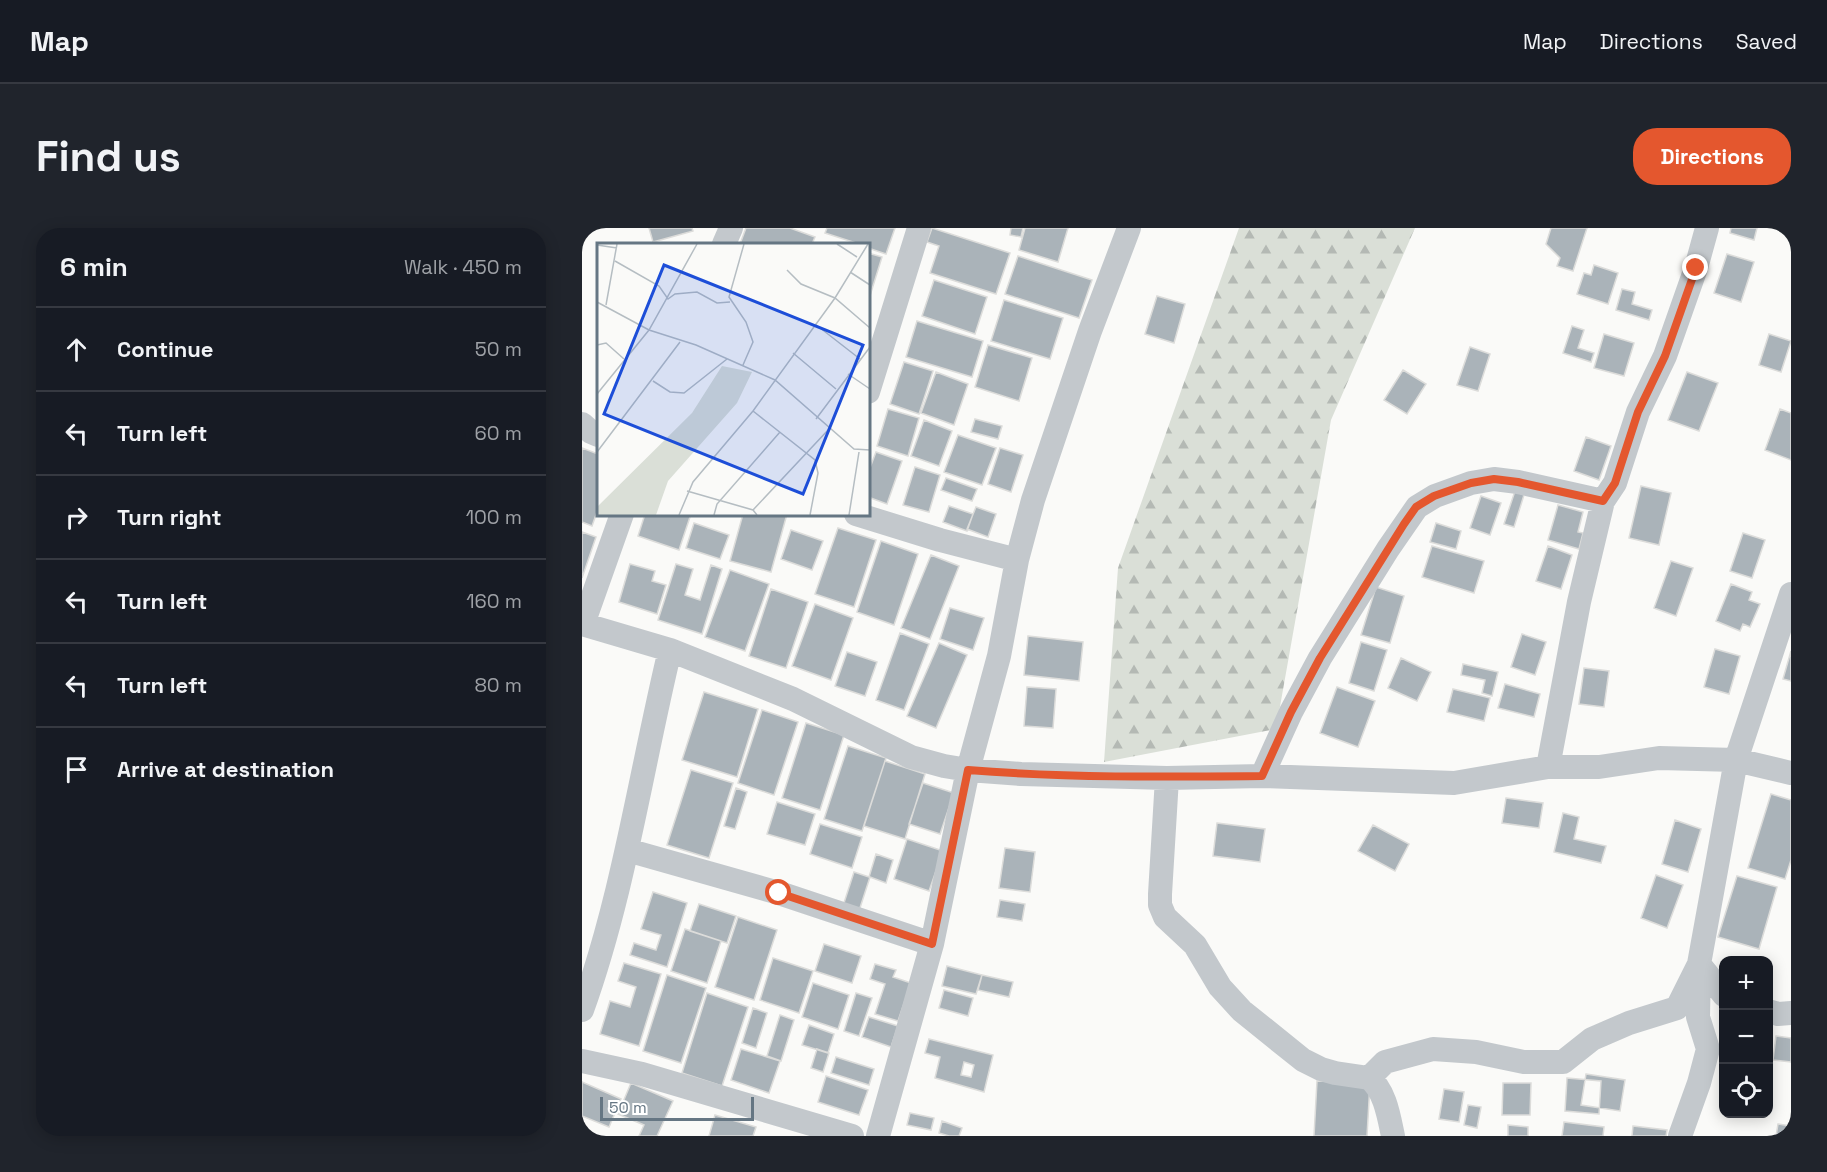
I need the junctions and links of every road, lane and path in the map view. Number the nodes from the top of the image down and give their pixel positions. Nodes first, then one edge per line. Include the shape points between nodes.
1 (731, 228) edge
2 (919, 228) edge
3 (1129, 228) edge
4 (1707, 228) edge
5 (724, 243) edge
6 (870, 385) edge
7 (582, 424) edge
8 (597, 435) edge
9 (1603, 501) junction
10 (621, 516) edge
11 (862, 516) edge
12 (1017, 560) junction
13 (1791, 594) edge
14 (583, 624) edge
15 (670, 650) junction
16 (1736, 760) junction
17 (1548, 767) junction
18 (968, 770) junction
19 (1791, 772) edge
20 (1262, 776) junction
21 (1167, 778) junction
22 (627, 850) junction
23 (932, 944) junction
24 (591, 953) edge
25 (1699, 964) junction
26 (1719, 988) edge
27 (582, 1010) edge
28 (1773, 1012) edge
29 (1791, 1014) edge
30 (582, 1061) edge
31 (1369, 1078) junction
32 (852, 1136) edge
33 (878, 1136) edge
34 (1393, 1136) edge
35 (1680, 1136) edge

1 - 5 street
2 - 6 street
3 - 12 street via 1090,331
4 - 9 street via 1665,356 1638,412 1615,483
7 - 8 street
9 - 17 street via 1579,602
9 - 20 street via 1494,479 1434,496 1416,507 1320,658
10 - 14 street
11 - 12 street
12 - 18 street via 999,656
13 - 16 street
14 - 15 street
15 - 18 street via 793,699 911,757
15 - 22 street
16 - 17 street via 1659,758 1599,767
16 - 19 street
16 - 25 street
17 - 20 street via 1454,783
18 - 21 street
18 - 23 street
20 - 21 street
21 - 31 street via 1160,894 1165,917 1195,945 1220,987 1242,1011 1296,1055 1322,1069
22 - 23 street via 779,893
22 - 24 street
23 - 33 street
24 - 27 street
25 - 26 street
25 - 31 street via 1677,1008 1592,1039 1563,1062 1524,1062 1476,1052 1433,1049 1385,1062
25 - 35 street via 1698,1017 1708,1049
28 - 29 street
30 - 32 street via 642,1074
31 - 34 street via 1376,1083 1386,1106

